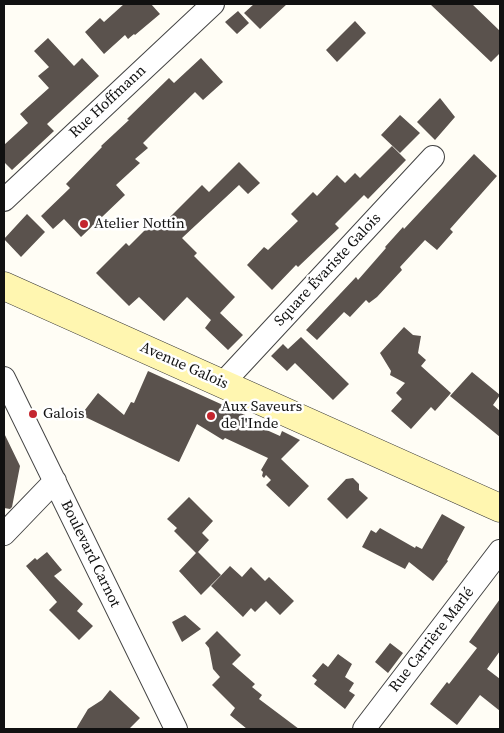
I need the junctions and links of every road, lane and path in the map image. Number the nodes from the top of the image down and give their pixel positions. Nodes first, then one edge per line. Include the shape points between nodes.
1 (213, 4) edge
2 (433, 157) dead end
3 (4, 200) edge
4 (4, 286) edge
5 (4, 378) edge
6 (223, 383) junction
7 (54, 481) junction
8 (500, 508) edge
9 (4, 534) edge
10 (500, 551) edge
11 (176, 729) edge
12 (364, 729) edge

1 - 3 street, Rue Hoffmann
2 - 6 street, Square Évariste Galois
4 - 6 main road, Avenue Galois
5 - 7 street, Boulevard Carnot
6 - 8 main road, Avenue Galois
7 - 9 street
7 - 11 street, Boulevard Carnot
10 - 12 street, Rue Carrière Marlé

